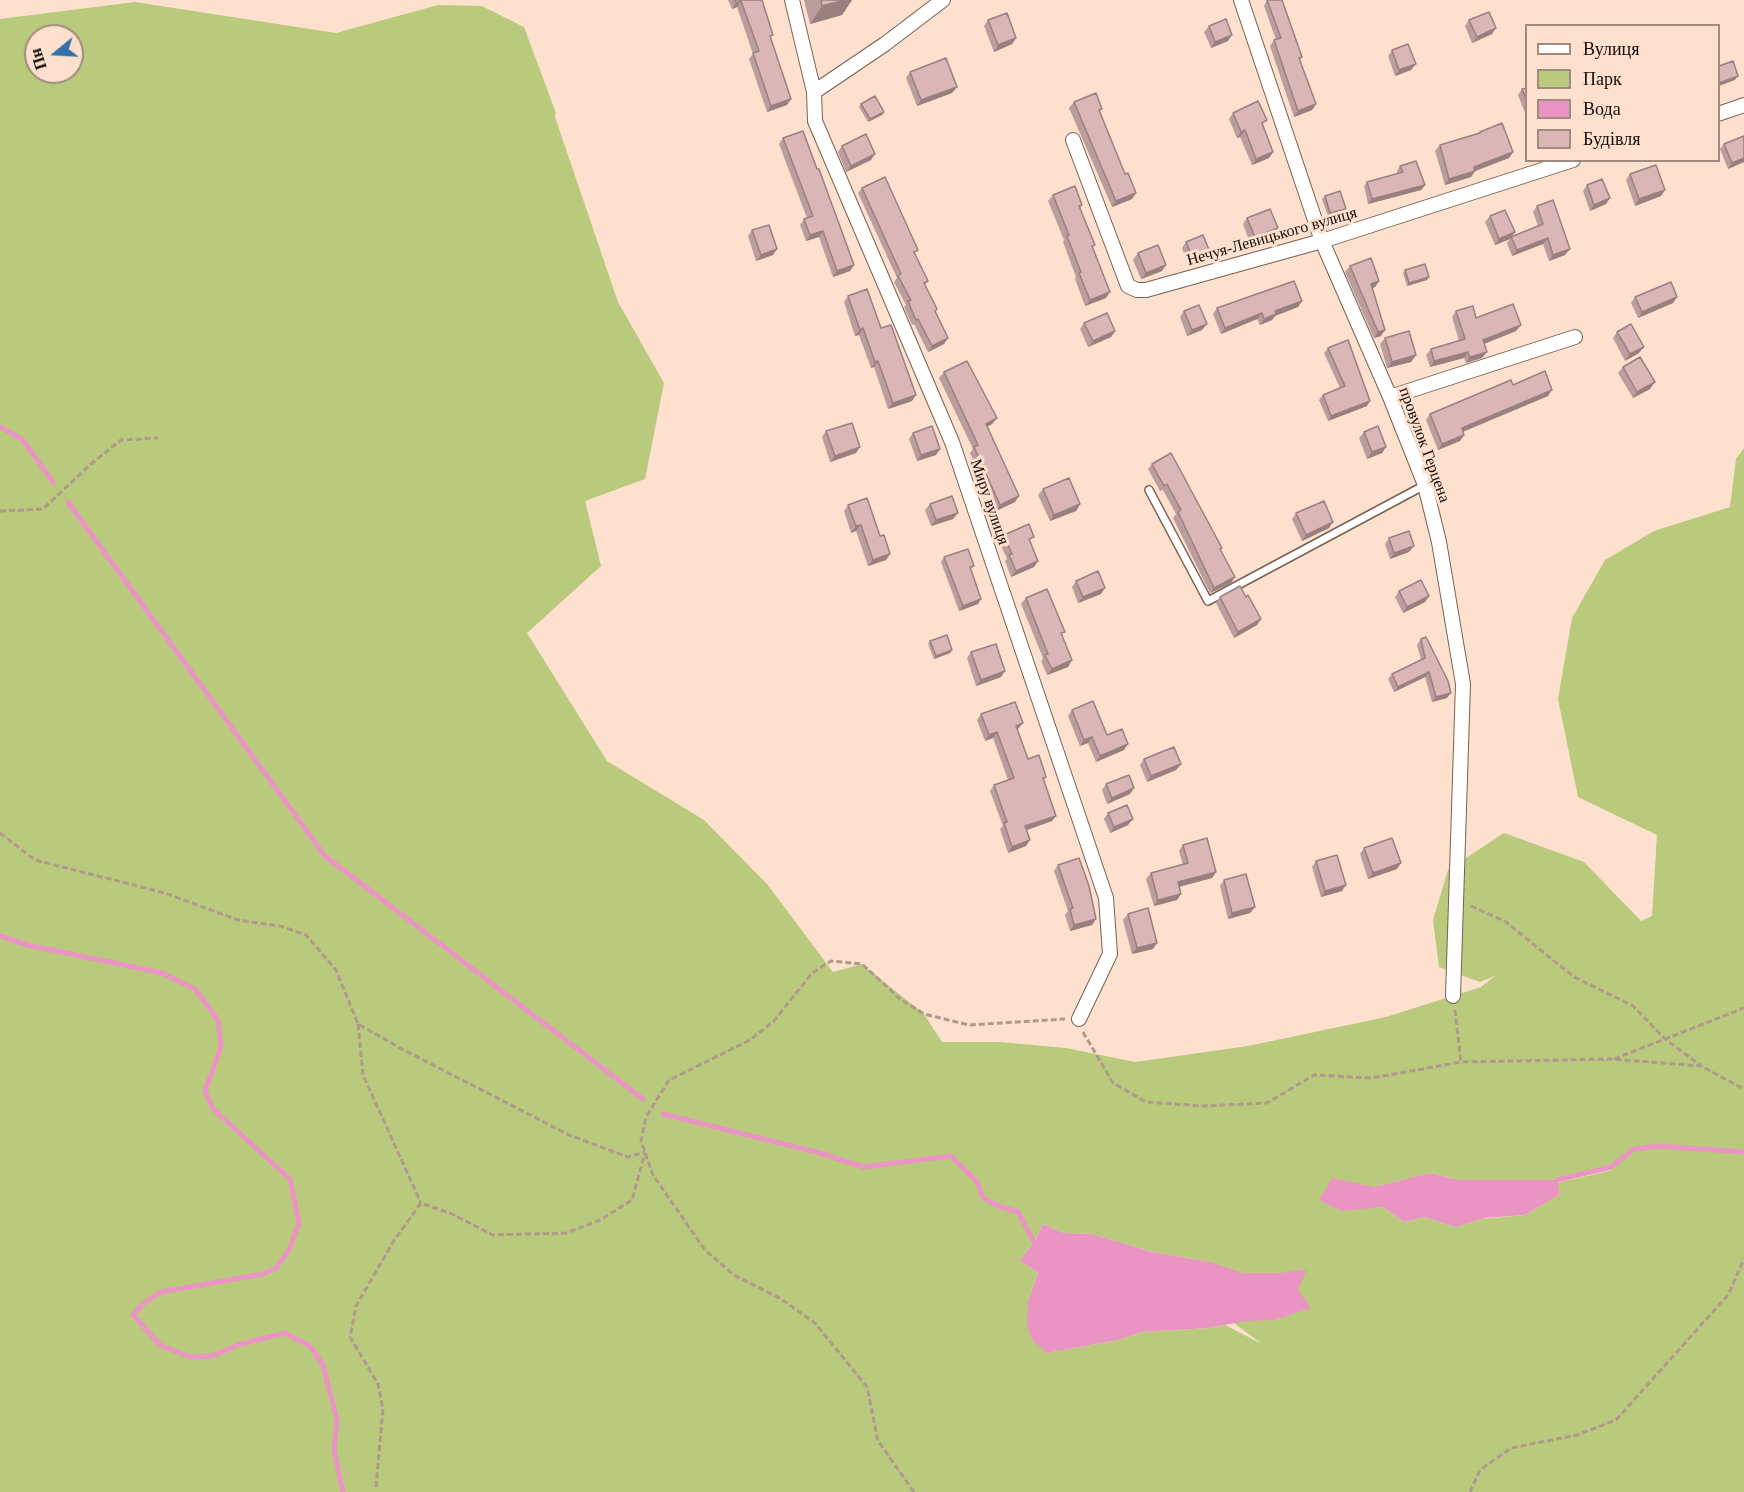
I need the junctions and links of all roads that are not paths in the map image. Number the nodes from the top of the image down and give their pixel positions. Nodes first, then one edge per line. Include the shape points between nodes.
1 (792, 0) edge
2 (943, 0) edge
3 (1241, 0) edge
4 (814, 92) junction
5 (1744, 105) edge
6 (1720, 114) edge
7 (1073, 140) dead end
8 (1567, 162) edge
9 (1322, 241) junction
10 (1575, 337) dead end
11 (1390, 397) junction
12 (1425, 484) junction
13 (1149, 490) dead end
14 (1454, 996) road end
15 (1079, 1019) road end

1 - 4 street, Миру вулиця
2 - 4 street
3 - 9 street, провулок Герцена
4 - 15 street, Миру вулиця via 815,121 952,442 1106,898 1110,954
5 - 6 street
7 - 9 street, Нечуя-Левицького вулиця via 1131,289 1146,290
8 - 9 street, Нечуя-Левицького вулиця
9 - 11 street, провулок Герцена
10 - 11 street
11 - 12 street, провулок Герцена
12 - 13 lane via 1208,602
12 - 14 street, провулок Герцена via 1463,684

